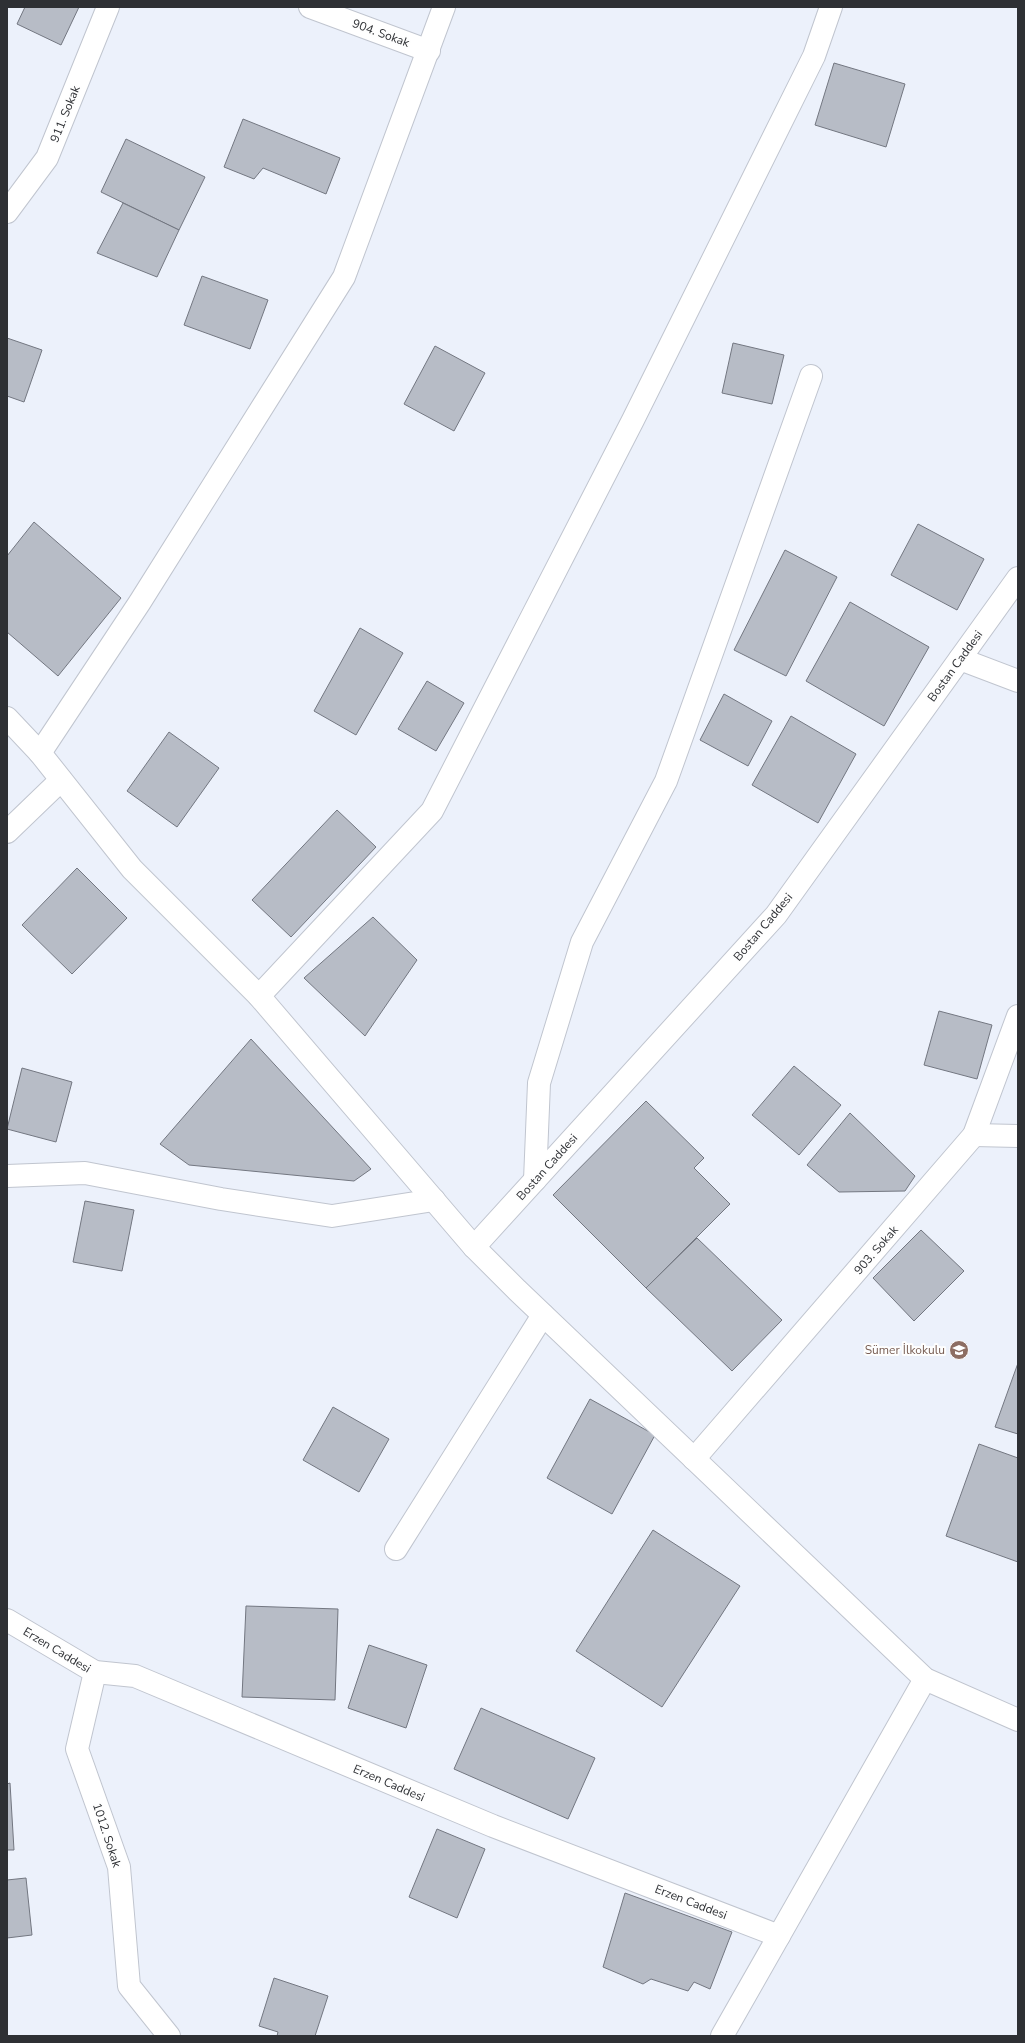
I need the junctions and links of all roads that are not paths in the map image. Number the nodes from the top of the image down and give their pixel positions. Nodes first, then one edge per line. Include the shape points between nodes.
1 (108, 7) edge
2 (310, 7) edge
3 (444, 7) edge
4 (831, 7) edge
5 (428, 51) junction
6 (7, 212) edge
7 (812, 376) dead end
8 (1018, 578) edge
9 (960, 659) junction
10 (1018, 681) edge
11 (7, 718) edge
12 (40, 753) junction
13 (61, 780) junction
14 (7, 832) edge
15 (259, 996) junction
16 (1018, 1016) edge
17 (974, 1135) junction
18 (1018, 1136) edge
19 (7, 1176) edge
20 (535, 1180) junction
21 (434, 1200) junction
22 (474, 1247) junction
23 (543, 1315) junction
24 (694, 1459) junction
25 (396, 1549) dead end
26 (7, 1620) edge
27 (95, 1672) junction
28 (925, 1678) junction
29 (1018, 1720) edge
30 (779, 1936) junction
31 (169, 2036) edge
32 (722, 2036) edge

1 - 6 street, 911. Sokak via 47,158
2 - 5 street, 904. Sokak
3 - 5 street
4 - 15 street via 814,56 636,413 432,811
5 - 12 street via 344,277 140,602
7 - 20 street via 666,781 582,942 539,1083
8 - 9 street, Bostan Caddesi
9 - 10 street
9 - 20 street, Bostan Caddesi via 776,915
11 - 12 street
12 - 13 street
13 - 14 street
13 - 15 street via 132,869
15 - 21 street
16 - 17 street, 903. Sokak
17 - 18 street
17 - 24 street, 903. Sokak
19 - 21 street via 85,1173 221,1199 332,1216
20 - 22 street, Bostan Caddesi
21 - 22 street
22 - 23 street
23 - 24 street
23 - 25 street
24 - 28 street
26 - 27 street, Erzen Caddesi
27 - 30 street, Erzen Caddesi via 135,1676 493,1826
27 - 31 street, 1012. Sokak via 77,1749 118,1867 129,1986
28 - 29 street
28 - 30 street
30 - 32 street

